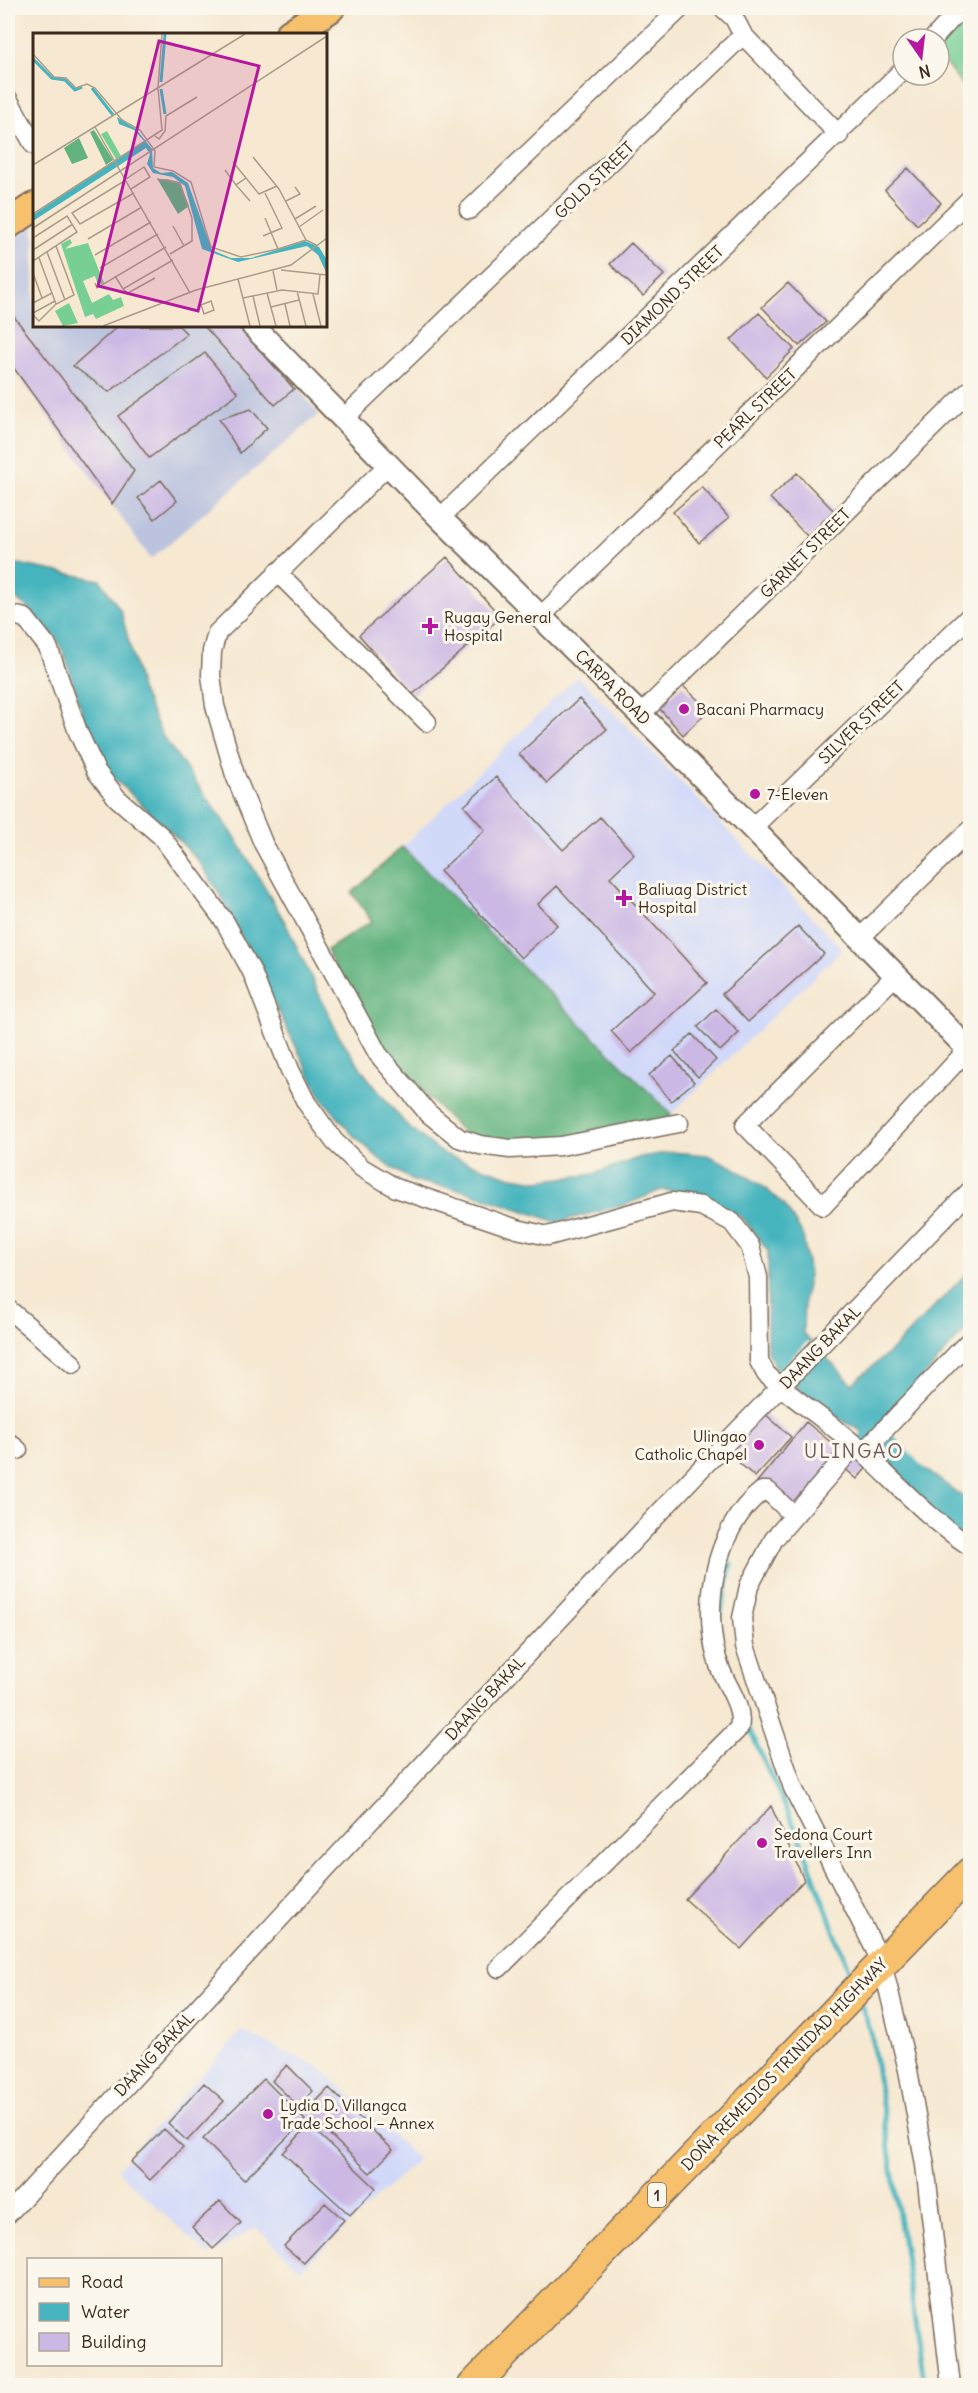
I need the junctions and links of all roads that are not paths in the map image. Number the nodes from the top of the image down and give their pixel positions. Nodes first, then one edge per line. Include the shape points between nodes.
1 (330, 8) edge
2 (681, 8) edge
3 (723, 8) edge
4 (962, 8) edge
5 (944, 27) edge
6 (292, 33) edge
7 (743, 35) junction
8 (891, 82) edge
9 (8, 99) edge
10 (839, 135) junction
11 (33, 143) edge
12 (970, 199) edge
13 (33, 208) edge
14 (469, 210) dead end
15 (8, 224) edge
16 (254, 327) edge
17 (970, 390) edge
18 (343, 419) junction
19 (388, 465) junction
20 (440, 518) junction
21 (277, 572) junction
22 (8, 614) edge
23 (970, 616) edge
24 (540, 617) junction
25 (640, 715) junction
26 (427, 722) dead end
27 (752, 828) junction
28 (970, 830) edge
29 (860, 938) junction
30 (896, 975) junction
31 (967, 1043) edge
32 (680, 1123) dead end
33 (970, 1191) edge
34 (8, 1309) edge
35 (970, 1341) edge
36 (73, 1364) dead end
37 (785, 1383) junction
38 (860, 1447) junction
39 (794, 1516) junction
40 (970, 1546) edge
41 (970, 1873) edge
42 (877, 1967) junction
43 (500, 1968) dead end
44 (8, 2214) edge
45 (473, 2385) edge
46 (951, 2385) edge

1 - 6 main road
2 - 14 street
3 - 7 street
4 - 5 street
7 - 10 street
7 - 18 street, GOLD STREET
8 - 10 street, DIAMOND STREET
9 - 11 street
10 - 20 street, DIAMOND STREET
12 - 24 street, PEARL STREET
13 - 15 main road
16 - 18 street, CARPA ROAD
17 - 25 street, GARNET STREET
18 - 19 street, CARPA ROAD
19 - 20 street, CARPA ROAD
19 - 21 street
20 - 24 street, CARPA ROAD
21 - 26 street
21 - 32 street via 217,633 211,675 215,706 235,775 263,843 378,1054 428,1113 459,1138 480,1145 510,1149 561,1146
22 - 37 street via 25,618 48,647 96,771 117,798 161,836 225,922 252,972 290,1070 306,1102 334,1141 362,1168 396,1188 548,1236 672,1202 700,1206 732,1222 750,1246 758,1277 759,1362 766,1374
23 - 27 street, SILVER STREET
24 - 25 street, CARPA ROAD
25 - 27 street, CARPA ROAD
27 - 29 street, CARPA ROAD
28 - 29 street
29 - 30 street, CARPA ROAD
30 - 31 street, CARPA ROAD
30 - 31 street via 746,1125 823,1206
33 - 37 street, DAANG BAKAL
34 - 36 street
35 - 38 street via 879,1436
37 - 38 street
37 - 44 street, DAANG BAKAL via 337,1857
38 - 39 street
38 - 40 street via 898,1488
39 - 42 street via 774,1539 750,1586 742,1618 745,1646 792,1788
39 - 43 street via 768,1491 754,1497 733,1526 714,1579 712,1636 739,1711 739,1728
41 - 42 highway, DOÑA REMEDIOS TRINIDAD HIGHWAY / 1
42 - 45 highway, DOÑA REMEDIOS TRINIDAD HIGHWAY / 1
42 - 46 street via 908,2070 925,2165

